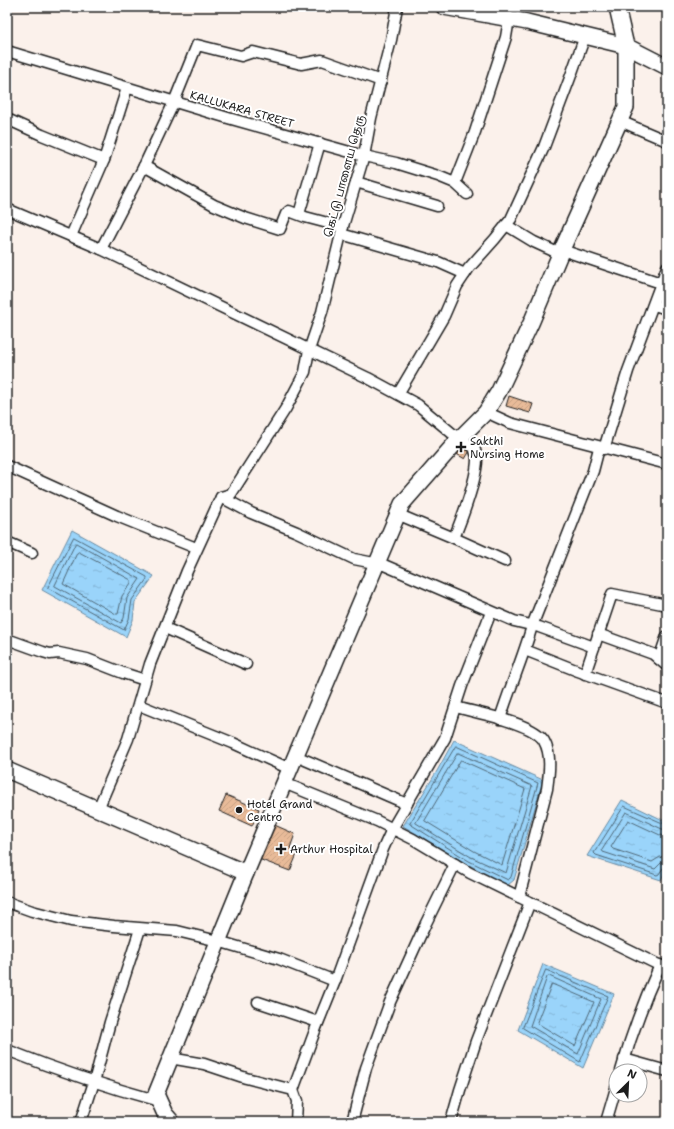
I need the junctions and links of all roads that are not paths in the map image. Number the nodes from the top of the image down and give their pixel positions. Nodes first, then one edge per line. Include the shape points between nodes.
1 (397, 7) edge
2 (444, 7) edge
3 (617, 7) edge
4 (509, 19) junction
5 (585, 36) junction
6 (626, 46) junction
7 (7, 51) edge
8 (667, 67) edge
9 (381, 81) junction
10 (127, 88) junction
11 (174, 102) junction
12 (7, 119) edge
13 (620, 121) junction
14 (667, 141) edge
15 (320, 143) junction
16 (364, 156) junction
17 (104, 160) junction
18 (144, 166) junction
19 (356, 182) junction
20 (455, 183) junction
21 (468, 194) dead end
22 (437, 206) dead end
23 (7, 209) edge
24 (299, 214) junction
25 (506, 225) junction
26 (342, 231) junction
27 (71, 236) junction
28 (101, 248) junction
29 (561, 252) junction
30 (667, 267) edge
31 (465, 274) junction
32 (661, 283) junction
33 (654, 305) junction
34 (667, 309) edge
35 (310, 350) junction
36 (398, 394) junction
37 (486, 412) junction
38 (459, 439) junction
39 (602, 448) junction
40 (667, 464) edge
41 (7, 466) edge
42 (221, 497) junction
43 (397, 514) junction
44 (454, 538) junction
45 (7, 542) edge
46 (196, 548) junction
47 (32, 552) dead end
48 (505, 561) dead end
49 (376, 564) junction
50 (667, 605) edge
51 (491, 612) junction
52 (532, 626) junction
53 (165, 628) junction
54 (598, 634) junction
55 (667, 636) edge
56 (7, 639) edge
57 (594, 646) junction
58 (525, 650) junction
59 (663, 663) edge
60 (246, 664) dead end
61 (585, 674) junction
62 (145, 680) junction
63 (667, 703) edge
64 (139, 705) junction
65 (456, 707) junction
66 (500, 719) junction
67 (293, 762) junction
68 (7, 770) edge
69 (284, 783) junction
70 (408, 804) junction
71 (98, 809) junction
72 (392, 829) junction
73 (455, 864) junction
74 (246, 873) junction
75 (519, 897) junction
76 (7, 902) edge
77 (530, 902) junction
78 (140, 929) junction
79 (218, 941) junction
80 (663, 967) edge
81 (335, 981) junction
82 (258, 1002) dead end
83 (318, 1022) junction
84 (7, 1050) edge
85 (170, 1058) junction
86 (624, 1059) junction
87 (623, 1063) edge
88 (667, 1071) edge
89 (94, 1082) junction
90 (293, 1090) junction
91 (159, 1101) junction
92 (612, 1103) edge
93 (80, 1122) edge
94 (172, 1122) edge
95 (296, 1122) edge
96 (352, 1122) edge
97 (451, 1122) edge
98 (606, 1122) edge

1 - 9 street, கெட்டு பாளைய தெரு
2 - 4 street
3 - 6 street
4 - 5 street
4 - 20 street via 506,37 475,132
5 - 6 street
5 - 25 street via 544,147
6 - 8 street
6 - 13 street via 626,107
7 - 10 street, KALLUKARA STREET
9 - 11 street via 322,60 301,64 253,52 241,56 196,45
9 - 16 street, கெட்டு பாளைய தெரு
10 - 11 street, KALLUKARA STREET
10 - 17 street
11 - 15 street, KALLUKARA STREET
11 - 18 street
12 - 17 street
13 - 14 street
13 - 29 street
15 - 16 street, KALLUKARA STREET
15 - 24 street
16 - 19 street, கெட்டு பாளைய தெரு
16 - 20 street, KALLUKARA STREET via 396,163
17 - 27 street
18 - 24 street via 214,205 280,229 289,211
18 - 28 street
19 - 22 street
19 - 26 street, கெட்டு பாளைய தெரு
20 - 21 street, KALLUKARA STREET
23 - 27 street
24 - 26 street
25 - 29 street via 534,242
25 - 31 street
26 - 31 street via 438,262
26 - 35 street, கெட்டு பாளைய தெரு
27 - 28 street
28 - 35 street
29 - 32 street
29 - 37 street via 531,324 499,391
30 - 32 street
31 - 36 street via 444,316
32 - 33 street
33 - 34 street
33 - 39 street via 628,370
35 - 36 street
35 - 42 street, கெட்டு பாளைய தெரு via 305,372 286,408 231,494
36 - 38 street via 418,405
37 - 38 street
37 - 39 street via 510,423
38 - 43 street via 402,504
38 - 44 street via 474,447 477,458 474,478
39 - 40 street
39 - 52 street
41 - 46 street via 116,516
42 - 46 street
42 - 49 street via 354,559
43 - 44 street
43 - 49 street
44 - 48 street
45 - 47 street
46 - 53 street
49 - 51 street via 384,565
49 - 67 street
50 - 54 street via 612,594
51 - 52 street
51 - 65 street
52 - 57 street
52 - 58 street
53 - 60 street
53 - 62 street
54 - 57 street
54 - 59 street via 653,654
55 - 59 street
56 - 62 street via 50,654 87,659
57 - 61 street
58 - 61 street
58 - 66 street
61 - 63 street
62 - 64 street
64 - 67 street via 233,743
64 - 71 street via 128,739
65 - 66 street
65 - 70 street via 445,738
66 - 75 street via 541,736 547,749 550,771
67 - 69 street
67 - 70 street
68 - 71 street
69 - 72 street
69 - 74 street
70 - 72 street
71 - 74 street
72 - 73 street
72 - 81 street
73 - 75 street
73 - 96 street via 390,1002 366,1068
74 - 79 street
75 - 77 street
76 - 78 street via 71,921
77 - 80 street
77 - 97 street via 476,1041
78 - 79 street via 177,931
78 - 89 street
79 - 81 street via 279,959
79 - 85 street
80 - 86 street via 646,996
81 - 83 street
82 - 83 street
83 - 90 street
84 - 89 street
85 - 90 street via 204,1064
85 - 91 street via 156,1094
86 - 87 street
86 - 88 street
89 - 91 street
89 - 93 street
90 - 95 street
91 - 94 street
92 - 98 street

